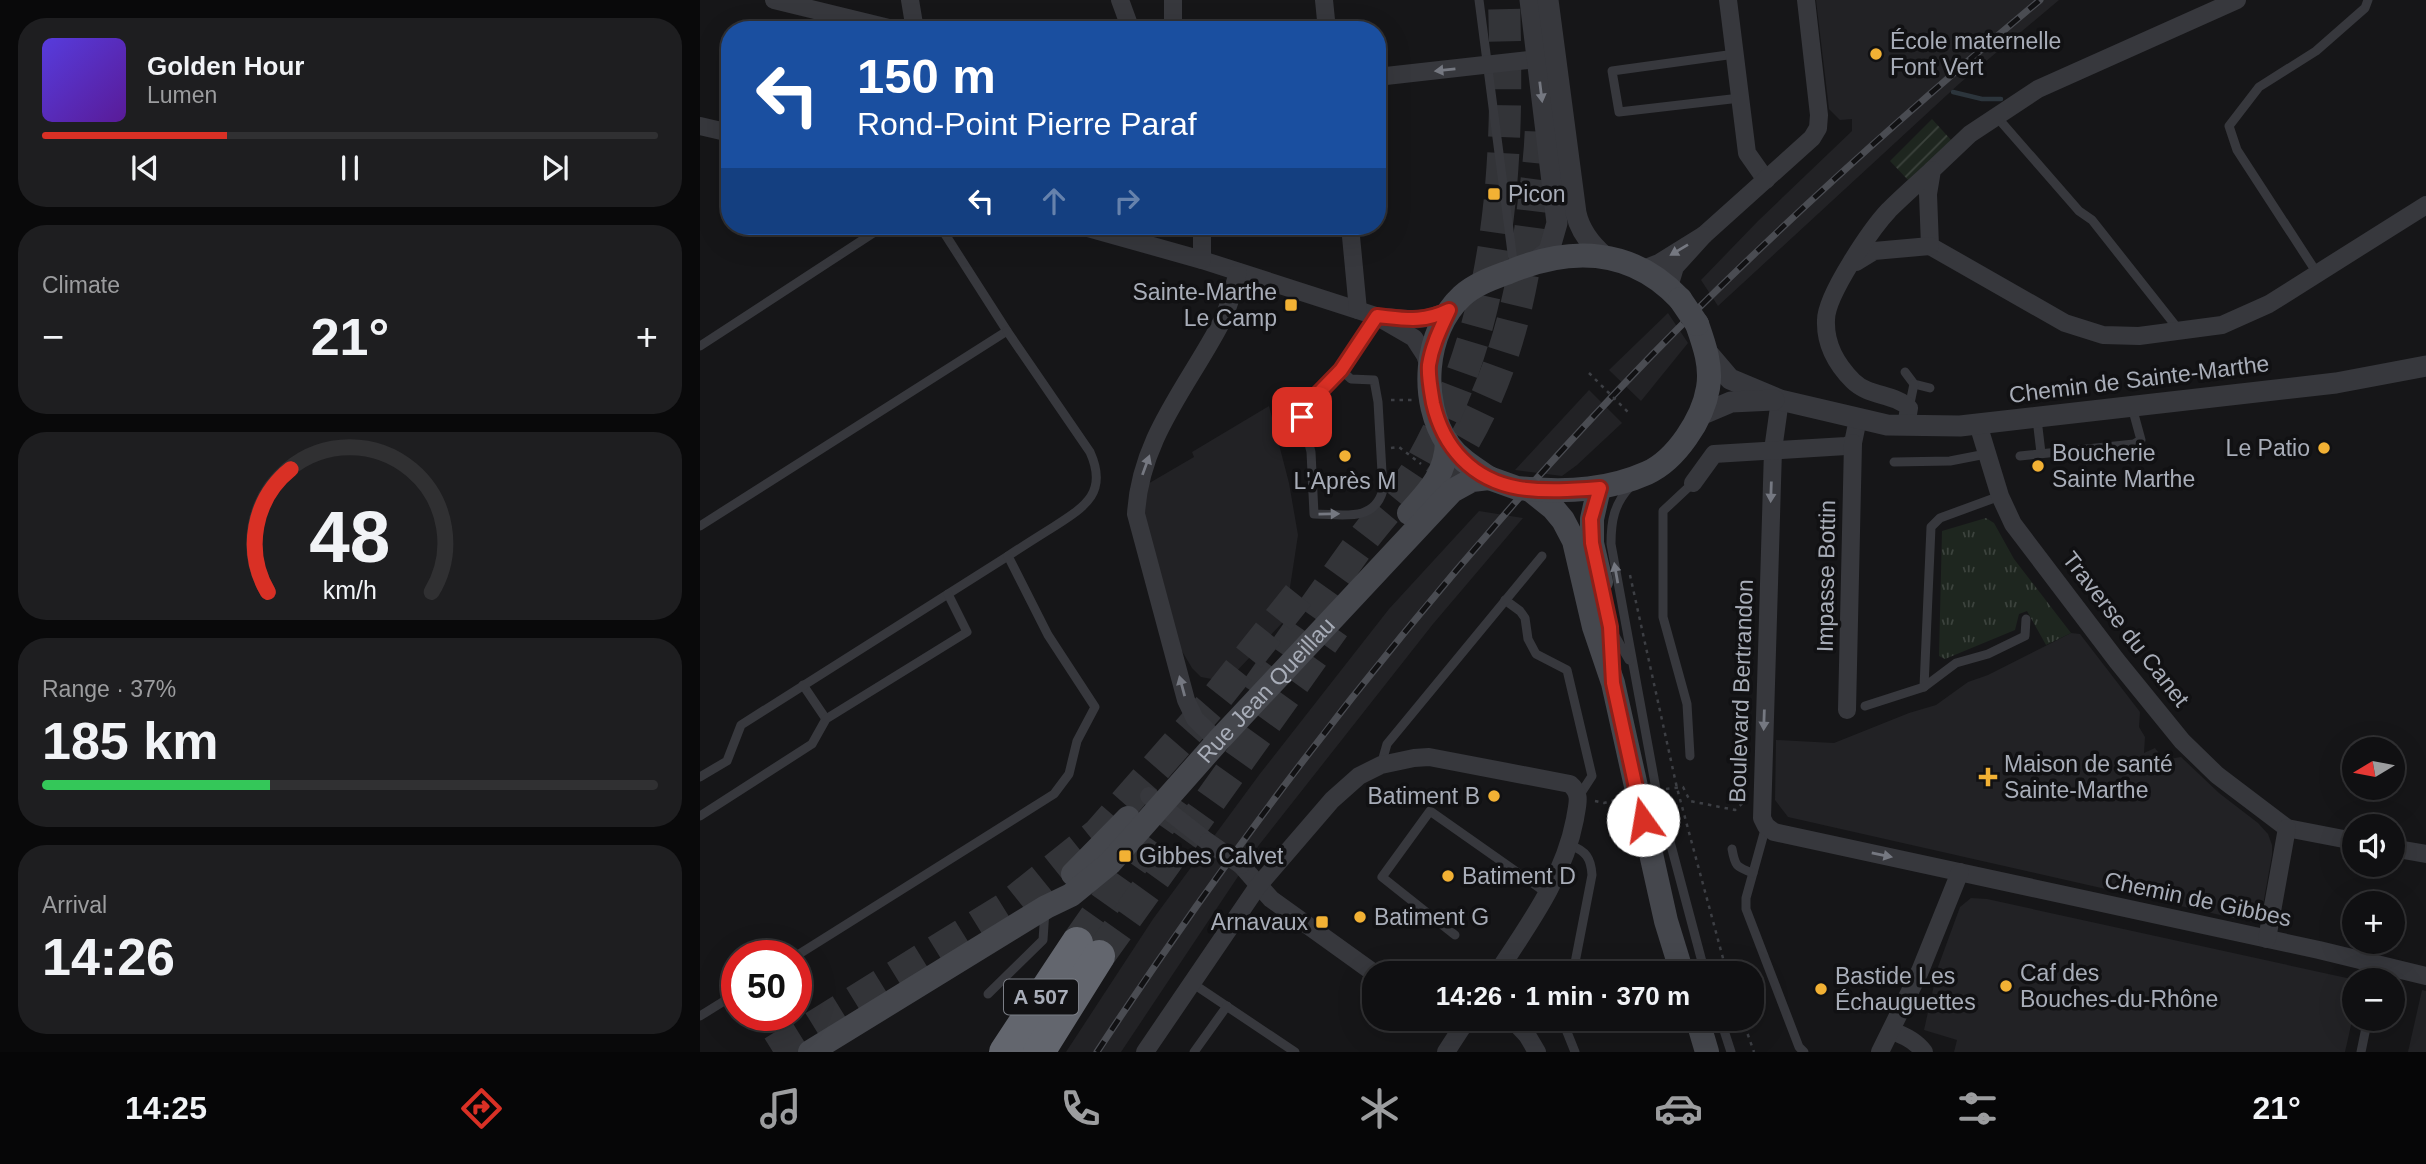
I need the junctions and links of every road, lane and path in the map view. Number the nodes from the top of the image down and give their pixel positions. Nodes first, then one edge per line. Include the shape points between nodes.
1 (774, 0) edge
2 (910, 0) edge
3 (1120, 0) edge
4 (1173, 0) edge
5 (1324, 0) edge
6 (1479, 0) edge
7 (1530, 0) edge
8 (1548, 0) edge
9 (1728, 0) edge
10 (1806, 0) edge
11 (2237, 0) edge
12 (2368, 0) edge
13 (860, 21) edge
14 (914, 21) edge
15 (1127, 21) edge
16 (1172, 21) edge
17 (1326, 21) edge
18 (1735, 54) junction
19 (1537, 58) junction
20 (1488, 65) junction
21 (1386, 76) edge
22 (1740, 98) junction
23 (1996, 116) junction
24 (700, 126) edge
25 (721, 131) edge
26 (1932, 170) junction
27 (1766, 180) junction
28 (2426, 205) edge
29 (870, 235) edge
30 (946, 235) edge
31 (1113, 235) edge
32 (1202, 235) edge
33 (1351, 235) edge
34 (1703, 235) junction
35 (1930, 246) junction
36 (1604, 256) junction
37 (1202, 260) junction
38 (1524, 266) junction
39 (1849, 267) junction
40 (1641, 270) junction
41 (1238, 272) junction
42 (2317, 273) junction
43 (1674, 293) junction
44 (1357, 310) junction
45 (1449, 310) junction
46 (1377, 316) junction
47 (2180, 330) junction
48 (1007, 331) junction
49 (700, 346) edge
50 (1707, 352) junction
51 (2426, 366) edge
52 (1429, 367) junction
53 (1341, 370) junction
54 (1905, 372) dead end
55 (1589, 373) dead end
56 (1914, 384) junction
57 (1930, 388) dead end
58 (1415, 400) dead end
59 (1780, 400) junction
60 (1384, 401) dead end
61 (2132, 406) junction
62 (1629, 413) dead end
63 (1698, 416) junction
64 (1908, 417) junction
65 (2036, 417) junction
66 (1858, 419) junction
67 (1978, 424) junction
68 (1447, 442) junction
69 (1853, 443) junction
70 (1399, 447) dead end
71 (1773, 450) junction
72 (2041, 453) junction
73 (1986, 454) junction
74 (2020, 456) dead end
75 (1894, 462) dead end
76 (1429, 471) dead end
77 (1648, 473) junction
78 (1489, 478) junction
79 (1692, 483) joint
80 (1600, 488) junction
81 (2000, 496) junction
82 (1555, 500) junction
83 (700, 526) edge
84 (1574, 541) junction
85 (1007, 556) junction
86 (1542, 556) dead end
87 (948, 594) junction
88 (1505, 600) junction
89 (2026, 619) dead end
90 (1610, 627) junction
91 (1632, 664) junction
92 (1613, 683) junction
93 (803, 685) junction
94 (1924, 687) junction
95 (1865, 706) dead end
96 (1847, 710) dead end
97 (826, 719) junction
98 (1214, 736) junction
99 (1690, 756) dead end
100 (1381, 765) junction
101 (700, 777) edge
102 (1646, 792) junction
103 (1762, 792) junction
104 (1579, 796) junction
105 (1155, 801) junction
106 (1604, 803) dead end
107 (700, 816) edge
108 (1766, 826) junction
109 (2287, 828) junction
110 (2342, 839) edge
111 (1570, 845) junction
112 (1732, 849) dead end
113 (2405, 850) edge
114 (2426, 854) edge
115 (1960, 872) junction
116 (1753, 873) junction
117 (1258, 886) junction
118 (1548, 894) junction
119 (1046, 906) junction
120 (1455, 935) dead end
121 (2267, 939) junction
122 (812, 946) edge
123 (1505, 961) edge
124 (1575, 961) edge
125 (1678, 961) edge
126 (1702, 961) edge
127 (1362, 964) edge
128 (2426, 976) edge
129 (1192, 983) junction
130 (988, 994) dead end
131 (721, 1002) edge
132 (1227, 1006) junction
133 (700, 1016) edge
134 (1460, 1031) edge
135 (1567, 1031) edge
136 (1701, 1031) edge
137 (1724, 1031) edge
138 (1747, 1031) edge
139 (1891, 1031) junction
140 (2365, 1031) edge
141 (1524, 1043) edge
142 (810, 1052) edge
143 (1005, 1052) edge
144 (1039, 1052) edge
145 (1145, 1052) edge
146 (1194, 1052) edge
147 (1295, 1052) edge
148 (1446, 1052) edge
149 (1537, 1052) edge
150 (1575, 1052) edge
151 (1707, 1052) edge
152 (1731, 1052) edge
153 (1754, 1052) edge
154 (1804, 1052) edge
155 (1880, 1052) edge
156 (1924, 1052) edge
157 (2361, 1052) edge

1 - 13 street
2 - 14 street
3 - 15 street
4 - 16 street
5 - 17 street
6 - 20 lane
7 - 19 street
8 - 36 street via 1578,225
9 - 18 street
10 - 27 street via 1818,128
11 - 23 street via 2038,89
12 - 42 lane via 2365,8 2316,51 2259,87 2229,125 2237,150
18 - 22 street
18 - 22 lane via 1612,71 1619,113
19 - 20 street
19 -> 38 street via 1557,223 1549,251
20 -> 21 street
20 - 38 lane
22 - 27 street via 1747,153
23 - 26 street
23 - 47 lane via 2092,220
24 - 25 street
26 - 35 street
26 - 39 street via 1888,212
27 - 34 street
28 - 42 street
29 - 49 lane
30 - 48 lane
31 - 37 street
32 - 37 street
33 - 44 street
34 -> 40 street
34 - 43 street via 1675,267
35 - 39 street via 1874,251
35 - 47 street via 2065,323 2104,335
36 - 38 main road via 1585,254
36 - 40 main road
37 - 41 street
38 - 45 main road via 1480,284
39 - 64 street via 1835,288 1825,317 1827,340 1837,363 1856,384 1902,400
40 - 43 main road
41 - 44 street
98 -> 41 street via 1195,719 1186,701 1136,514 1137,494 1164,416 1222,321
42 - 47 street via 2269,304 2222,325
43 - 50 main road, bridge via 1697,324
44 - 46 street
45 - 46 street via 1421,320
45 - 52 main road via 1435,339
46 - 52 street via 1414,338
46 - 53 lane
48 - 83 lane
48 - 85 lane via 1097,468 1089,501
50 - 59 street, Chemin de Sainte-Marthe via 1730,379
50 - 63 main road via 1708,387
51 - 61 street, Chemin de Sainte-Marthe via 2336,383
52 - 68 main road via 1437,419
53 -> 53 lane via 1307,405 1302,417 1311,452 1314,514 1366,513 1379,504 1383,490 1374,380 1351,379
54 - 56 lane
55 - 62 path, bridge
56 - 57 lane
56 - 64 lane
58 - 60 path
59 - 63 street, Chemin de Sainte-Marthe via 1731,402
59 - 66 street, Chemin de Sainte-Marthe
59 - 71 street, Boulevard Bertrandon
61 - 65 street, Chemin de Sainte-Marthe
61 - 72 lane via 2141,440 2134,444
63 - 77 main road via 1684,443
64 - 66 street, Chemin de Sainte-Marthe via 1887,425
64 - 67 street, Chemin de Sainte-Marthe
65 - 67 street, Chemin de Sainte-Marthe
65 - 72 lane
66 - 69 street
67 - 73 street, Traverse du Canet
68 - 78 main road
68 - 98 main road, Rue Jean Queillau via 1438,479
69 - 71 street
69 - 96 street, Impasse Bottin
70 - 76 path
71 - 79 street via 1714,454
71 -> 103 street, Boulevard Bertrandon
72 - 74 lane
73 - 75 lane via 1950,461
73 - 81 street, Traverse du Canet
77 - 80 main road
91 -> 77 lane via 1611,522 1628,489
78 - 82 main road, bridge
78 - 98 main road, Rue Jean Queillau via 1472,480 1452,491
79 - 99 lane via 1663,511 1663,617 1686,704
80 - 82 main road
80 - 90 main road via 1591,519 1592,543
81 - 94 lane via 1940,518 1931,527
81 - 109 street, Traverse du Canet via 2013,524 2182,741 2217,775
82 - 84 main road
84 - 90 lane
84 - 92 main road
85 - 87 lane
85 - 122 lane via 1048,635 1095,707 1077,741 1069,774 1054,794
86 - 88 lane
87 - 93 lane
87 - 97 lane via 967,632
88 - 100 lane via 1387,744
88 - 104 lane via 1525,618 1536,654 1567,670 1592,776
89 - 94 lane via 2025,636 1956,663
90 - 91 lane
90 - 92 main road
91 - 102 lane
92 - 102 main road
93 - 97 lane
93 - 101 lane via 740,725 727,761
94 - 95 lane
97 - 107 lane via 813,744
98 - 105 main road, Rue Jean Queillau
100 - 104 street via 1429,757 1570,784
100 - 117 street via 1359,776 1332,800
102 - 103 path via 1684,787 1690,801 1735,810
102 - 106 path
102 - 125 main road via 1666,921
102 - 126 lane
103 - 108 street, Boulevard Bertrandon
104 - 111 street
105 - 117 street, bridge via 1241,865
105 - 119 main road, Rue Jean Queillau via 1110,863 1071,895
108 -> 115 street, Boulevard Bertrandon via 1774,832
108 - 116 lane
109 - 110 street
109 - 121 street
111 - 118 street
111 - 124 lane via 1591,860 1592,875
112 - 116 lane via 1735,864
113 - 114 street
115 - 121 street, Chemin de Gibbes
115 - 139 street
116 - 154 lane via 1746,909
117 - 127 street
117 - 129 street
118 - 120 lane via 1430,811 1382,877
118 - 123 street
119 - 130 lane via 1043,940
119 - 142 main road, Rue Jean Queillau
121 - 128 street, Chemin de Gibbes via 2380,969
129 - 132 lane
129 - 145 street
131 - 133 lane
132 - 146 lane
132 - 147 lane
134 - 148 street
135 - 150 lane
136 - 151 main road
137 - 152 lane
138 - 153 path
139 - 155 street
139 - 156 street
140 - 157 lane
141 - 149 street
143 - 144 highway, A 507 via 1088,950

